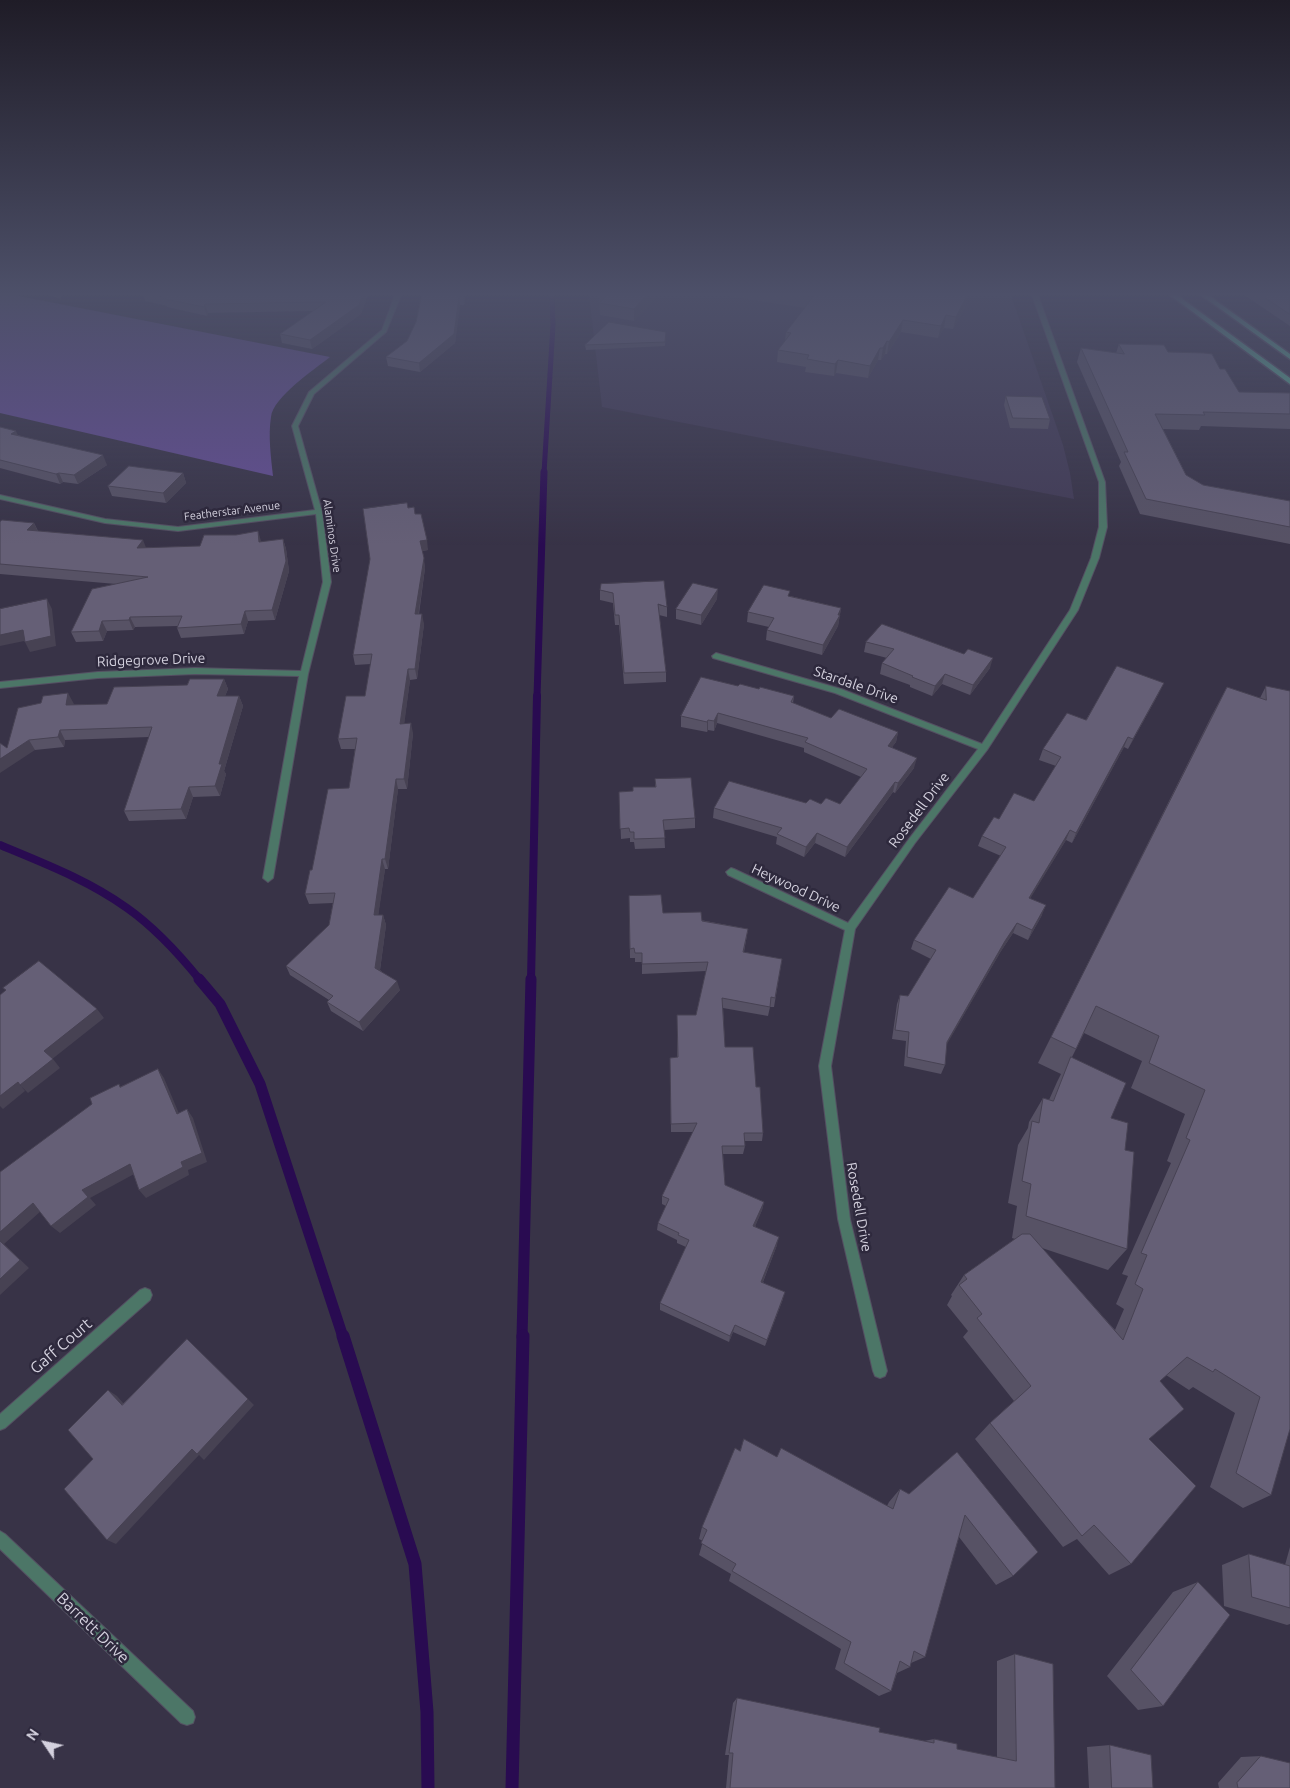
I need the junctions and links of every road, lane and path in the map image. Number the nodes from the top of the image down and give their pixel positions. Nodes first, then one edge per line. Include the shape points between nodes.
1 (328, 378) edge
2 (1063, 378) edge
3 (0, 497) edge
4 (319, 512) junction
5 (716, 656) dead end
6 (304, 674) junction
7 (0, 685) edge
8 (984, 748) junction
9 (731, 872) dead end
10 (268, 878) dead end
11 (850, 928) junction
12 (145, 1295) dead end
13 (880, 1371) dead end
14 (0, 1423) edge
15 (0, 1539) edge
16 (187, 1717) dead end

1 - 4 street, Alaminos Drive via 311,393 295,426
2 - 8 street, Rosedell Drive via 1102,482 1103,527 1095,558 1074,610
3 - 4 street, Featherstar Avenue via 105,521 178,529
4 - 6 street, Alaminos Drive via 327,582
5 - 8 street, Stardale Drive via 838,691
6 - 7 street, Ridgegrove Drive via 195,671 98,675
6 - 10 street, Alaminos Drive
8 - 11 street, Rosedell Drive
9 - 11 street, Heywood Drive
11 - 13 street, Rosedell Drive via 826,1066 844,1219
12 - 14 street, Gaff Court
15 - 16 street, Barrett Drive

